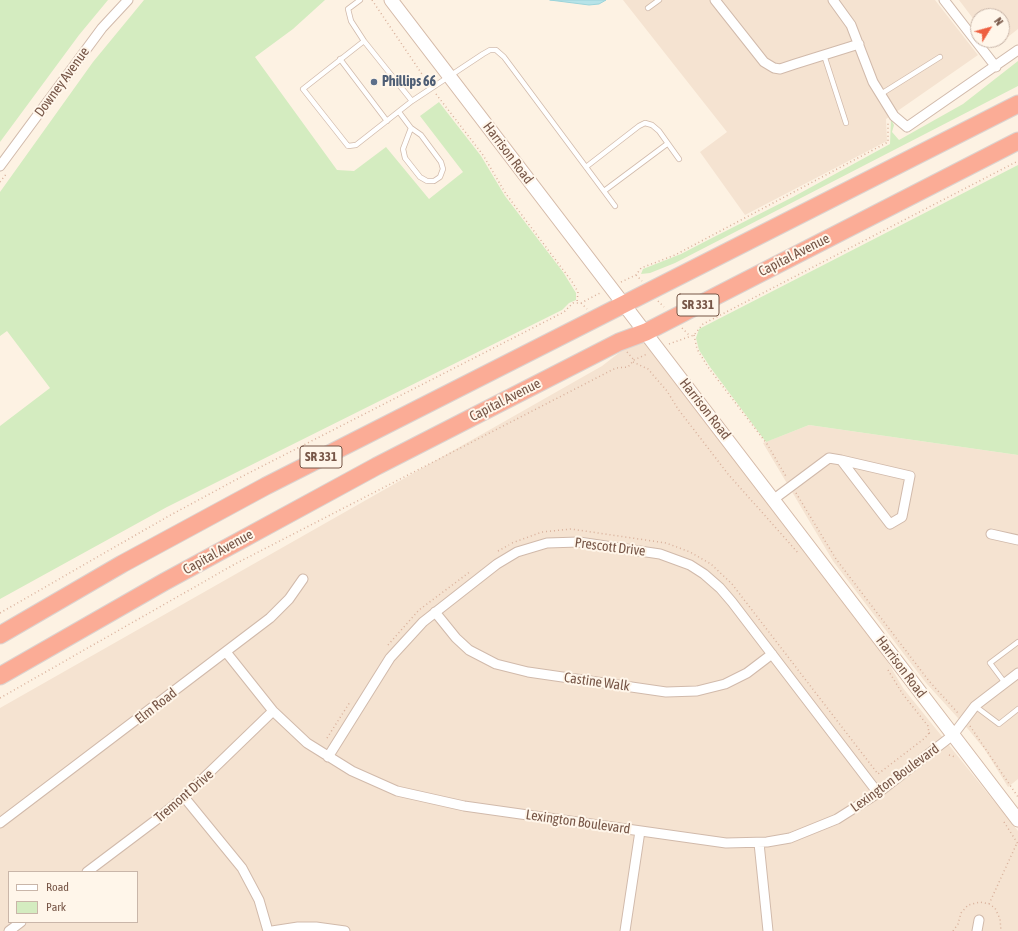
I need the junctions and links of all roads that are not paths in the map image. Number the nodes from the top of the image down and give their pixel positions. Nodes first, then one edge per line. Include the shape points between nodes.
1 (128, 0) edge
2 (360, 0) edge
3 (391, 0) edge
4 (659, 0) edge
5 (715, 0) edge
6 (834, 0) edge
7 (944, 0) edge
8 (648, 8) dead end
9 (364, 41) junction
10 (858, 44) junction
11 (1018, 50) edge
12 (824, 55) junction
13 (940, 57) dead end
14 (340, 59) junction
15 (996, 67) junction
16 (450, 77) junction
17 (881, 94) junction
18 (412, 101) junction
19 (1018, 104) edge
20 (399, 112) junction
21 (387, 121) junction
22 (846, 123) dead end
23 (411, 128) junction
24 (1018, 141) edge
25 (668, 144) junction
26 (679, 158) dead end
27 (0, 166) edge
28 (586, 167) junction
29 (604, 191) junction
30 (615, 206) dead end
31 (623, 303) junction
32 (646, 332) junction
33 (841, 460) junction
34 (774, 499) junction
35 (991, 534) dead end
36 (1018, 540) edge
37 (303, 579) dead end
38 (435, 612) junction
39 (0, 635) edge
40 (1018, 642) edge
41 (226, 652) junction
42 (772, 654) junction
43 (1018, 673) edge
44 (0, 676) edge
45 (1005, 683) junction
46 (975, 706) junction
47 (1018, 709) edge
48 (273, 711) junction
49 (953, 735) junction
50 (328, 757) junction
51 (878, 793) junction
52 (184, 798) junction
53 (1018, 820) edge
54 (0, 823) edge
55 (640, 831) junction
56 (759, 843) junction
57 (88, 871) edge
58 (979, 920) dead end
59 (20, 923) edge
60 (9, 931) edge
61 (268, 931) edge
62 (272, 931) edge
63 (345, 931) edge
64 (625, 931) edge
65 (768, 931) edge
66 (977, 931) edge

1 - 27 street, Downey Avenue via 102,28
2 - 9 lane via 348,9 351,21
3 - 16 street, Harrison Road
4 - 8 lane
5 - 12 street via 770,66 780,69
6 - 10 street via 851,25
7 - 15 street
9 - 14 lane
9 - 18 lane
10 - 12 street
10 - 17 street via 868,73
11 - 15 street
12 - 22 lane
13 - 17 lane
14 - 21 lane
14 - 21 lane via 304,89 348,146 356,145
15 - 17 street via 907,127 894,116
16 - 18 lane
16 - 28 lane via 490,50 496,50 504,57
16 - 31 street, Harrison Road
18 - 20 lane
19 - 31 highway, SR 331
20 - 21 lane
20 - 23 lane
23 - 23 lane via 403,149 405,158 420,177 434,181 440,177 443,169 441,162
24 - 32 highway, Capital Avenue / SR 331
25 - 26 lane
25 - 28 lane via 652,124 646,123
25 - 29 lane
28 - 29 lane
29 - 30 lane
31 - 32 street, Harrison Road
31 - 39 highway, SR 331 via 266,486 122,564
32 - 34 street, Harrison Road
32 - 44 highway, Capital Avenue / SR 331 via 619,342 370,470 164,582
33 - 33 street via 910,476 902,517 890,524
33 - 34 street via 829,458
34 - 49 street, Harrison Road
35 - 36 street
37 - 41 street, Elm Road via 290,599 270,618
38 - 42 street, Castine Walk via 469,650 496,664 528,672 666,692 697,691 725,684 747,673
38 - 42 street, Prescott Drive via 497,564 517,552 547,543 592,544 660,554 690,565 720,588
38 - 50 street, Prescott Drive via 410,634 390,658
40 - 45 lane via 990,663
41 - 48 street, Lexington Boulevard
41 - 54 street, Elm Road
42 - 51 street, Prescott Drive
43 - 45 street, Lexington Boulevard
45 - 46 street, Lexington Boulevard
46 - 47 lane via 999,724
46 - 49 street, Lexington Boulevard
48 - 50 street, Lexington Boulevard via 307,743
48 - 52 street, Tremont Drive
49 - 51 street, Lexington Boulevard
49 - 53 street, Harrison Road
50 - 55 street, Lexington Boulevard via 365,777 416,796 464,806
51 - 56 street, Lexington Boulevard via 837,819 819,827 790,838
52 - 57 street, Tremont Drive
52 - 61 street via 242,868 258,900
55 - 56 street, Lexington Boulevard via 726,842
55 - 64 street
56 - 65 street
58 - 66 street
59 - 60 street
62 - 63 street via 316,927

